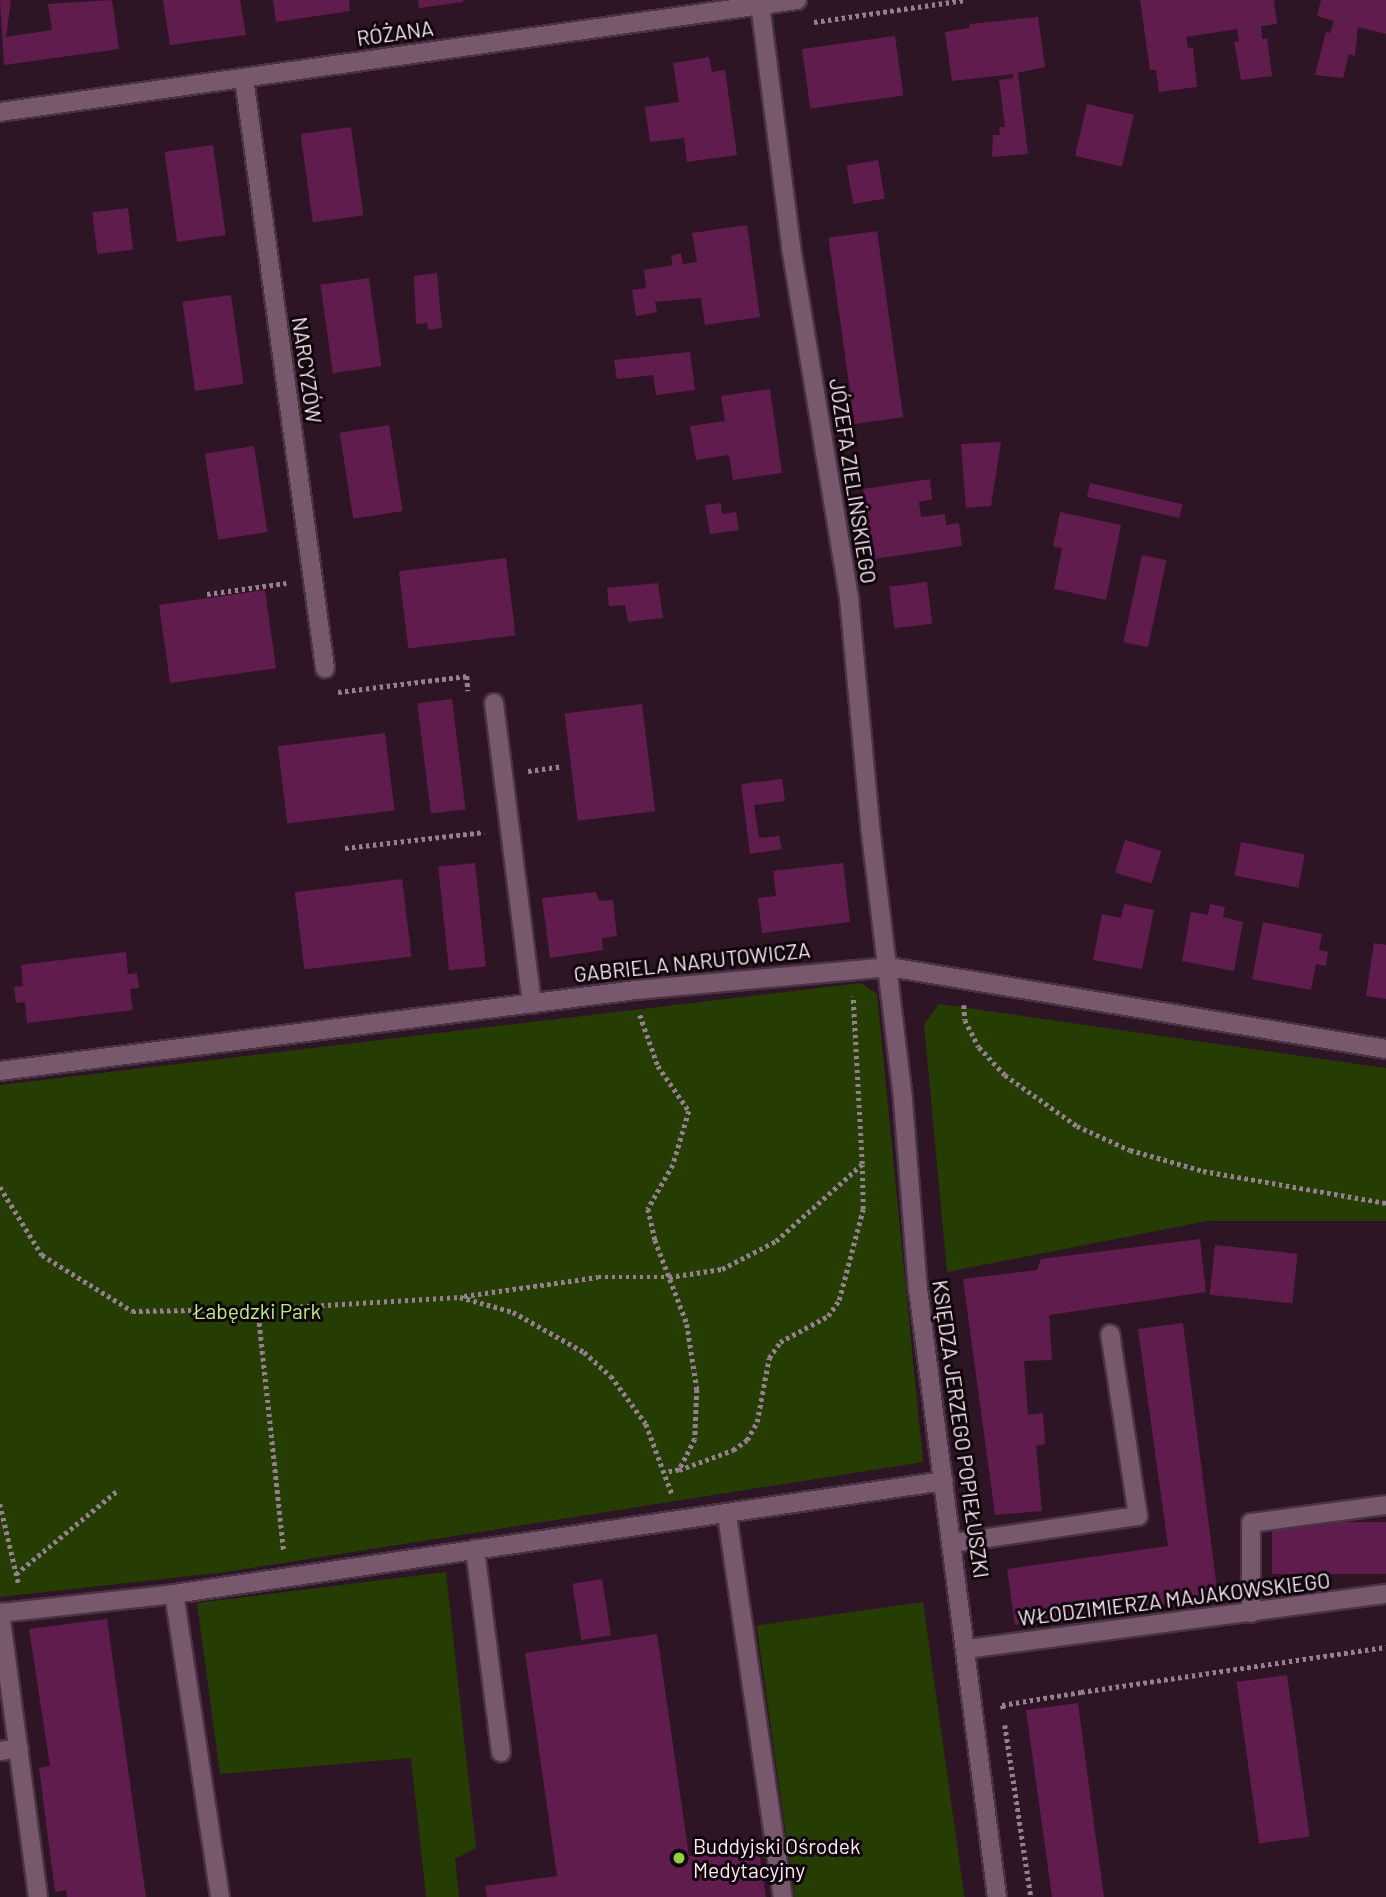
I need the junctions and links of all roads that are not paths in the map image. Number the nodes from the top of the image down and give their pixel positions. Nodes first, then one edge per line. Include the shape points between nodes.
1 (797, 0) edge
2 (760, 4) junction
3 (244, 78) junction
4 (0, 112) edge
5 (325, 668) road end
6 (494, 703) dead end
7 (889, 967) junction
8 (532, 1004) junction
9 (1386, 1049) edge
10 (0, 1071) edge
11 (1110, 1334) dead end
12 (944, 1481) junction
13 (1386, 1505) edge
14 (727, 1515) junction
15 (953, 1544) junction
16 (475, 1549) junction
17 (174, 1594) junction
18 (1386, 1594) edge
19 (1251, 1613) junction
20 (967, 1649) junction
21 (19, 1748) junction
22 (0, 1751) edge
23 (501, 1752) dead end
24 (38, 1897) edge
25 (220, 1897) edge
26 (783, 1897) edge
27 (997, 1897) edge

1 - 2 street, RÓŻANA
2 - 3 street, RÓŻANA
2 - 7 street, JÓZEFA ZIELIŃSKIEGO via 791,247 849,598 870,826
3 - 4 street, RÓŻANA
3 - 5 street, NARCYZÓW
6 - 8 street
7 - 8 street, GABRIELA NARUTOWICZA
7 - 9 street, GABRIELA NARUTOWICZA
7 - 12 street, KSIĘDZA JERZEGO POPIEŁUSZKI via 918,1289
8 - 10 street, GABRIELA NARUTOWICZA
11 - 15 street via 1138,1516
12 - 14 street
12 - 15 street, KSIĘDZA JERZEGO POPIEŁUSZKI
13 - 19 street via 1251,1523
14 - 16 street
14 - 26 street
15 - 20 street, KSIĘDZA JERZEGO POPIEŁUSZKI
16 - 17 street
16 - 23 street
17 - 21 street via 0,1613
17 - 25 street
18 - 19 street, WŁODZIMIERZA MAJAKOWSKIEGO
19 - 20 street, WŁODZIMIERZA MAJAKOWSKIEGO
20 - 27 street, KSIĘDZA JERZEGO POPIEŁUSZKI
21 - 22 street
21 - 24 street

